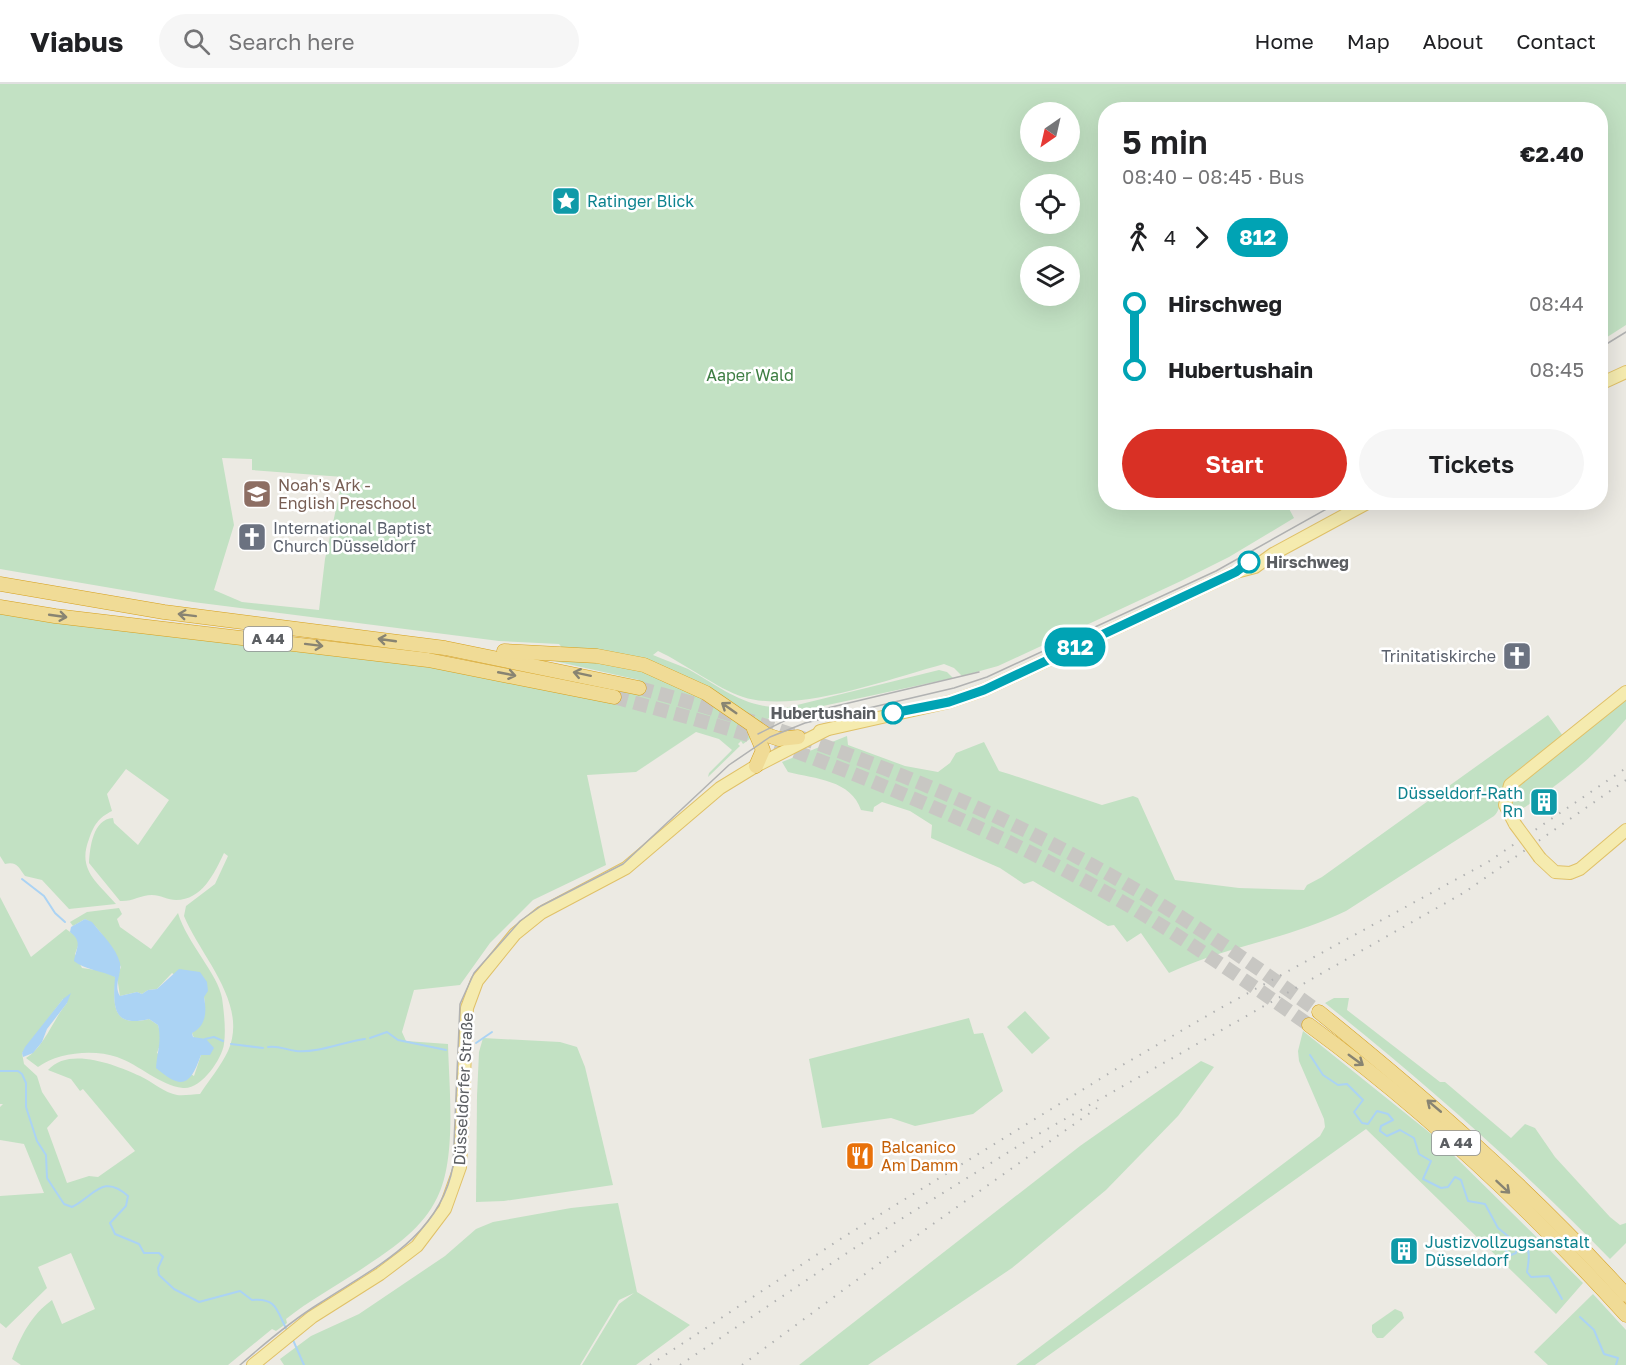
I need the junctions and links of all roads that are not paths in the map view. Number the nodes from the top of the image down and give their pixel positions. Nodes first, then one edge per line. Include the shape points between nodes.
1 (1626, 372) edge
2 (1608, 380) edge
3 (1354, 510) edge
4 (0, 584) edge
5 (0, 607) edge
6 (445, 648) junction
7 (639, 688) tunnel mouth
8 (1626, 692) edge
9 (614, 697) tunnel mouth
10 (754, 729) junction
11 (826, 730) junction
12 (798, 737) junction
13 (763, 753) junction
14 (756, 766) junction
15 (720, 788) junction
16 (1626, 830) edge
17 (1319, 1012) tunnel mouth
18 (1309, 1025) tunnel mouth
19 (1600, 1276) junction
20 (1626, 1295) edge
21 (1626, 1315) edge
22 (253, 1365) edge

1 - 2 main road
3 - 11 main road via 1236,572 984,690 949,702
6 -> 4 highway, A 44 via 164,612
5 -> 9 highway, A 44 via 428,660
7 -> 6 highway, A 44
10 -> 6 highway via 706,693 644,665 597,656 463,645
8 - 16 main road, bridge via 1510,785 1505,805 1540,858 1555,872 1576,872
10 - 12 highway via 773,738
10 - 13 highway
11 - 12 main road
11 - 14 main road
12 - 13 main road
13 - 14 highway
13 - 15 main road via 724,779
14 - 15 main road
15 - 22 main road, Düsseldorfer Straße via 626,868 531,920 481,974 467,1008 460,1167 445,1209 417,1246 294,1331
19 -> 17 highway, A 44 via 1523,1187 1454,1123
18 -> 19 highway, A 44 via 1445,1133
19 - 20 highway, A 44
19 - 21 highway, A 44

